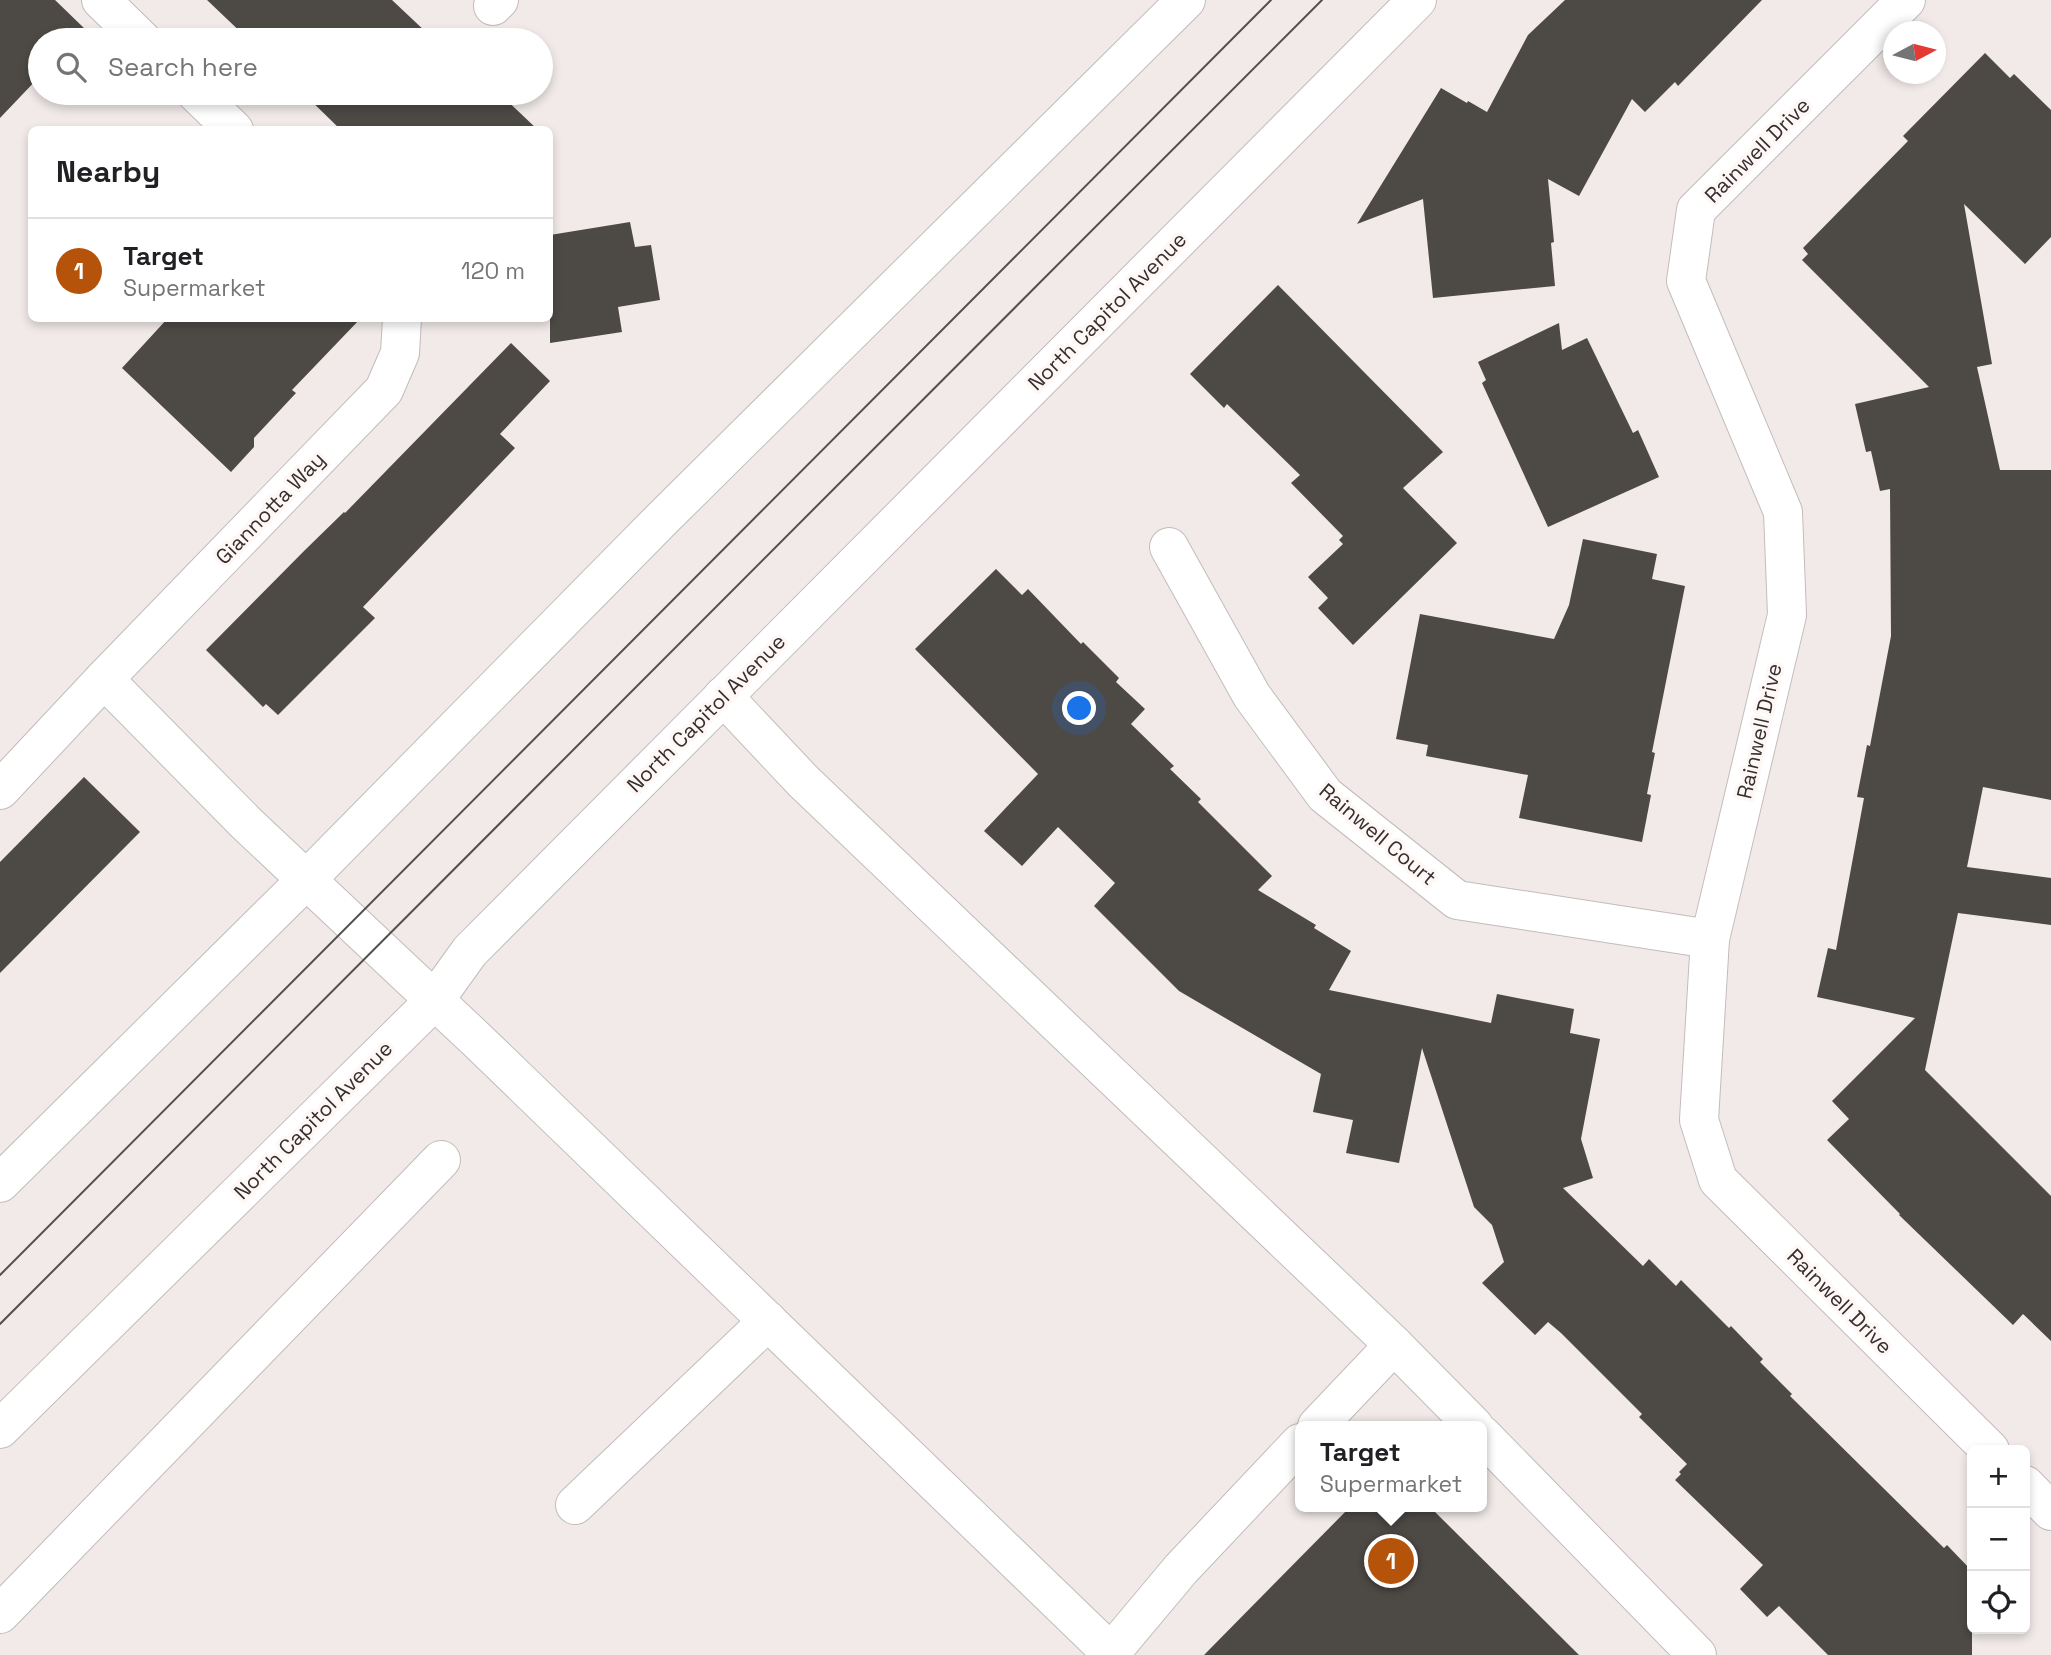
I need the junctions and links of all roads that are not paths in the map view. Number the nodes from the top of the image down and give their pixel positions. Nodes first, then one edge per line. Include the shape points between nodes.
1 (101, 0) edge
2 (1186, 0) edge
3 (1417, 0) edge
4 (1906, 0) edge
5 (130, 28) edge
6 (209, 105) edge
7 (230, 126) edge
8 (402, 322) edge
9 (1169, 547) dead end
10 (104, 679) junction
11 (723, 696) junction
12 (0, 790) edge
13 (306, 880) junction
14 (1710, 939) junction
15 (434, 1001) junction
16 (441, 1160) dead end
17 (0, 1183) edge
18 (768, 1321) junction
19 (1394, 1345) junction
20 (1322, 1421) edge
21 (1469, 1421) edge
22 (0, 1429) edge
23 (1487, 1439) edge
24 (1985, 1445) edge
25 (1295, 1448) edge
26 (2030, 1490) edge
27 (575, 1505) dead end
28 (2051, 1511) edge
29 (0, 1614) edge
30 (1110, 1654) edge
31 (1697, 1655) edge

1 - 5 main road
2 - 13 main road via 663,518
3 - 11 main road, North Capitol Avenue
4 - 14 main road, Rainwell Drive via 1696,210 1686,281 1783,512 1787,615
6 - 7 main road
8 - 10 main road, Giannotta Way via 400,352 384,390
9 - 14 main road, Rainwell Court via 1252,696 1325,795 1457,900
10 - 12 main road, Giannotta Way
10 - 13 main road
11 - 15 main road, North Capitol Avenue via 470,951
11 - 19 main road via 803,781
13 - 15 main road
13 - 17 main road
14 - 24 main road, Rainwell Drive via 1699,1120 1718,1180
15 - 18 main road
15 - 22 main road, North Capitol Avenue
16 - 29 main road
18 - 27 main road
18 - 30 main road
19 - 20 main road
19 - 21 main road
23 - 31 main road
25 - 30 main road via 1181,1569
26 - 28 main road

